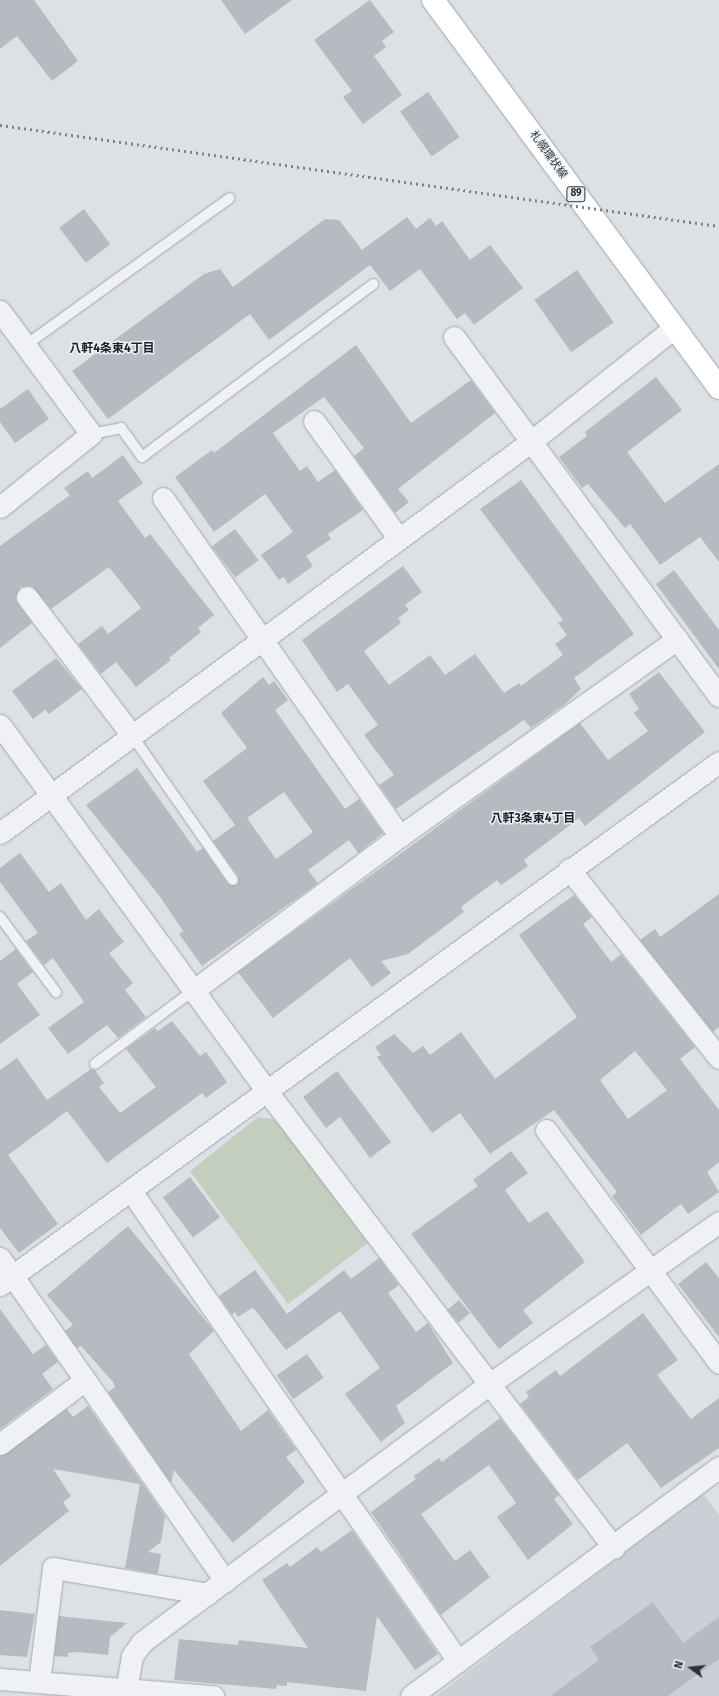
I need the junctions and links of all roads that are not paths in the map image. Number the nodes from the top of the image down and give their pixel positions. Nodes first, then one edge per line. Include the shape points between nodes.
1 (433, 0) edge
2 (230, 198) dead end
3 (373, 284) dead end
4 (0, 310) edge
5 (674, 328) junction
6 (454, 337) dead end
7 (26, 345) junction
8 (719, 388) edge
9 (314, 421) dead end
10 (91, 434) junction
11 (534, 440) junction
12 (163, 498) dead end
13 (0, 507) edge
14 (399, 539) junction
15 (27, 597) dead end
16 (677, 639) junction
17 (263, 641) junction
18 (719, 696) edge
19 (0, 725) edge
20 (131, 734) junction
21 (719, 762) edge
22 (51, 798) junction
23 (0, 832) edge
24 (400, 836) junction
25 (569, 869) junction
26 (233, 880) dead end
27 (0, 917) edge
28 (194, 990) junction
29 (56, 992) dead end
30 (719, 1058) edge
31 (95, 1064) dead end
32 (266, 1090) junction
33 (546, 1130) dead end
34 (131, 1191) junction
35 (719, 1222) edge
36 (0, 1258) edge
37 (653, 1270) junction
38 (6, 1280) edge
39 (719, 1363) edge
40 (84, 1381) junction
41 (488, 1385) junction
42 (0, 1444) edge
43 (719, 1467) edge
44 (342, 1496) junction
45 (614, 1548) junction
46 (226, 1581) junction
47 (208, 1594) junction
48 (458, 1661) junction
49 (0, 1679) edge
50 (39, 1682) junction
51 (127, 1692) edge
52 (213, 1696) edge
53 (411, 1696) edge

1 - 5 main road, 札幌環状線 / 89
2 - 7 lane
3 - 10 lane via 142,457 121,428
4 - 7 street
5 - 8 main road, 札幌環状線 / 89
5 - 11 street
6 - 11 street
7 - 10 street
9 - 14 street
10 - 13 street
11 - 14 street
11 - 16 street
12 - 17 street
14 - 17 street
15 - 20 street
16 - 18 street
16 - 24 street
17 - 20 street
17 - 24 street
19 - 22 street
20 - 22 street
20 - 26 lane
21 - 25 street
22 - 23 street
22 - 28 street
24 - 28 street
25 - 30 street
25 - 32 street
27 - 29 lane
28 - 31 lane
28 - 32 street
32 - 34 street
32 - 41 street
33 - 37 street
34 - 38 street
34 - 44 street
35 - 37 street
36 - 38 street
37 - 39 street
37 - 41 street
38 - 40 street
40 - 42 street
40 - 46 street
41 - 44 street
41 - 45 street
43 - 45 street
44 - 46 street
44 - 48 street
45 - 48 street
46 - 47 street
47 - 50 street via 53,1568
47 - 51 street via 135,1649
48 - 53 street
49 - 50 street
50 - 51 street
51 - 52 street

